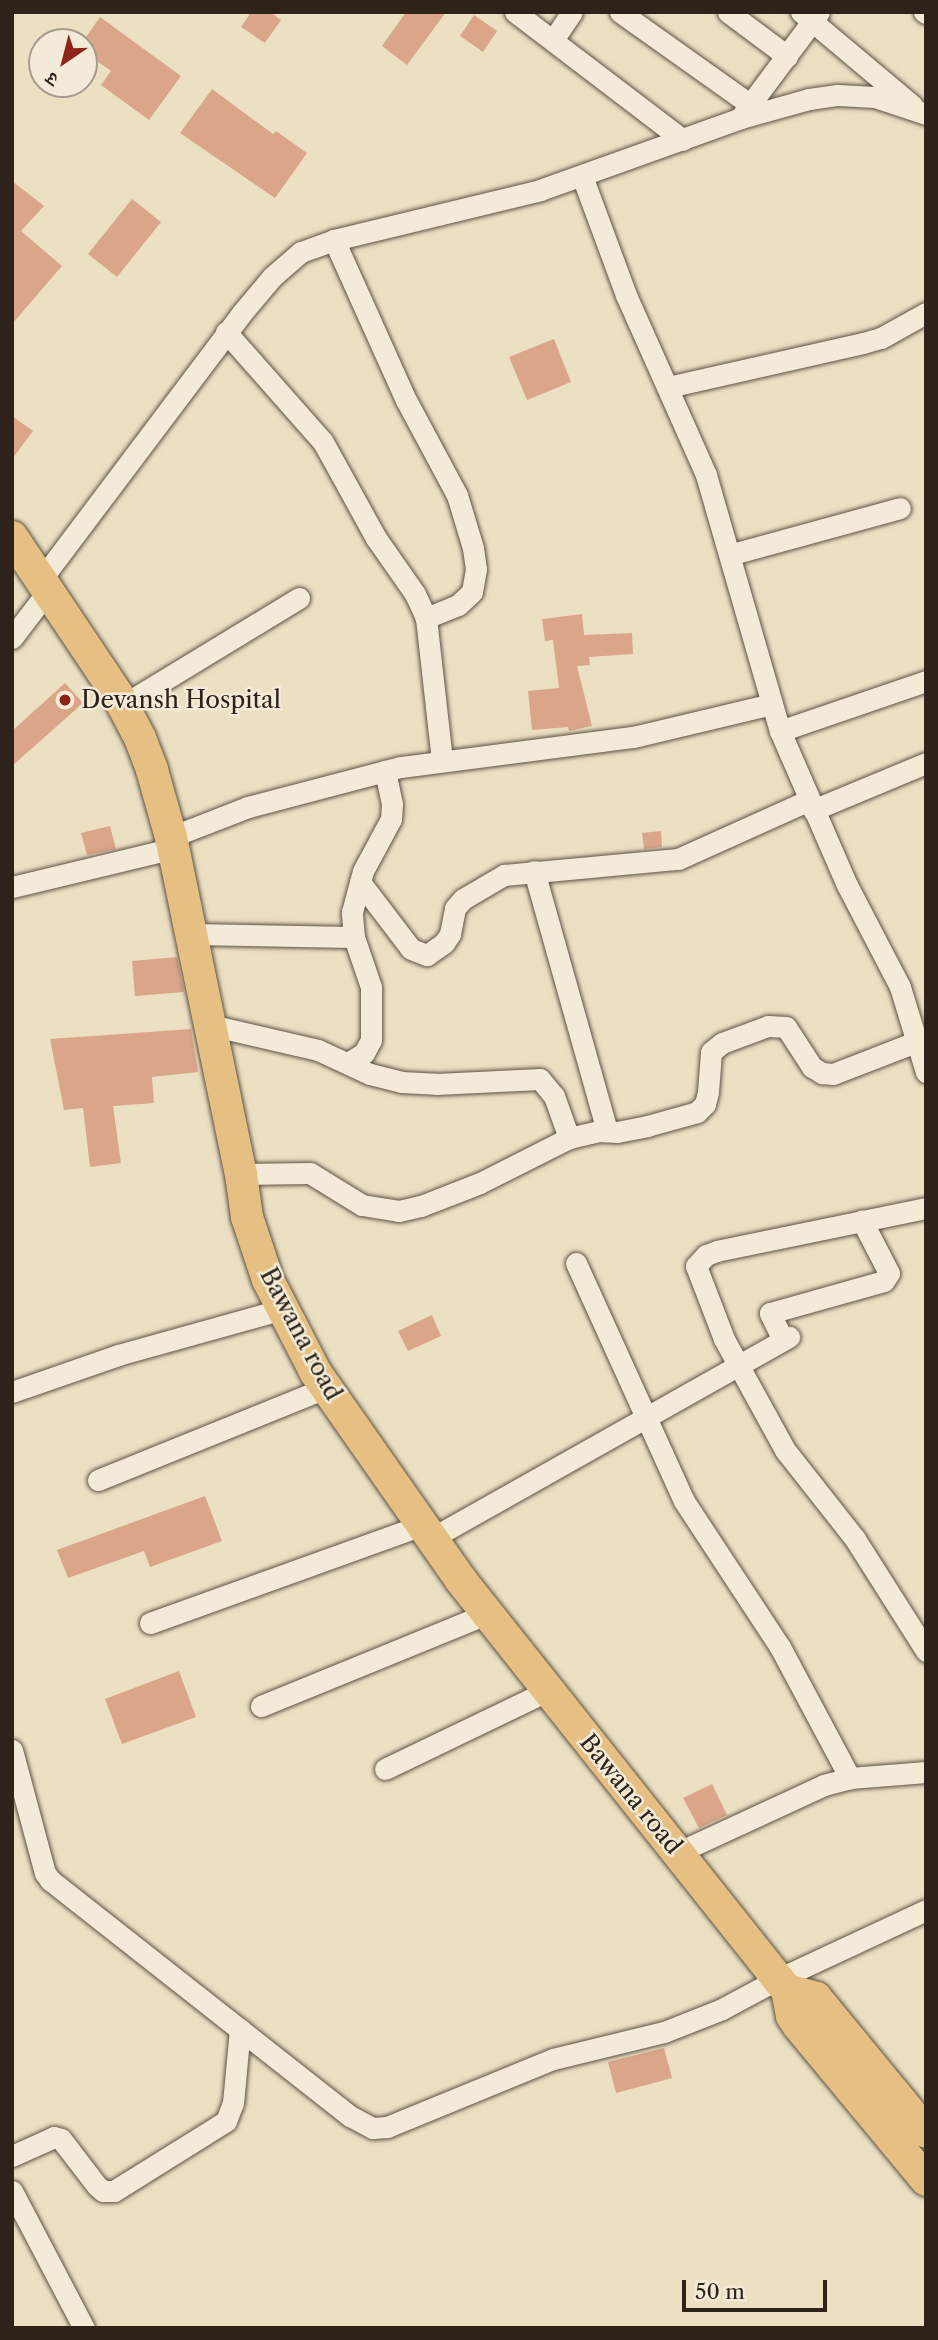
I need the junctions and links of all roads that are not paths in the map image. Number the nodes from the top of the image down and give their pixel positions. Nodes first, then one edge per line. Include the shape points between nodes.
1 (514, 12) edge
2 (572, 12) edge
3 (620, 12) edge
4 (728, 12) edge
5 (811, 16) edge
6 (552, 40) junction
7 (787, 56) junction
8 (746, 111) junction
9 (921, 112) edge
10 (684, 140) junction
11 (582, 176) junction
12 (334, 240) junction
13 (926, 313) edge
14 (226, 332) junction
15 (668, 387) junction
16 (900, 508) dead end
17 (12, 537) edge
18 (732, 554) junction
19 (43, 587) junction
20 (299, 598) dead end
21 (426, 618) junction
22 (12, 638) edge
23 (926, 681) edge
24 (772, 704) junction
25 (123, 705) junction
26 (780, 731) junction
27 (442, 761) junction
28 (926, 764) edge
29 (385, 771) junction
30 (811, 805) junction
31 (173, 842) junction
32 (534, 871) junction
33 (360, 882) junction
34 (12, 887) edge
35 (191, 934) junction
36 (354, 937) junction
37 (210, 1026) junction
38 (923, 1058) edge
39 (348, 1063) junction
40 (607, 1131) junction
41 (569, 1139) junction
42 (241, 1174) junction
43 (926, 1208) edge
44 (862, 1221) junction
45 (576, 1263) dead end
46 (283, 1309) junction
47 (738, 1366) junction
48 (326, 1388) junction
49 (12, 1392) edge
50 (646, 1420) junction
51 (98, 1480) dead end
52 (427, 1532) junction
53 (488, 1614) junction
54 (150, 1623) dead end
55 (926, 1651) edge
56 (547, 1691) junction
57 (261, 1706) dead end
58 (12, 1750) edge
59 (385, 1769) dead end
60 (926, 1772) edge
61 (850, 1778) junction
62 (679, 1852) junction
63 (926, 1910) edge
64 (783, 1985) junction
65 (240, 2029) junction
66 (926, 2132) edge
67 (12, 2156) edge
68 (926, 2180) edge
69 (12, 2191) edge
70 (18, 2215) edge
71 (84, 2328) edge

1 - 6 street
2 - 6 street
3 - 8 street
4 - 7 street
5 - 7 street
5 - 9 street
6 - 10 street
7 - 8 street
8 - 9 street via 838,95 875,97
8 - 10 street
10 - 11 street
11 - 12 street via 505,200
11 - 15 street via 626,295
12 - 14 street via 302,252 272,277
12 - 21 street via 406,400 457,495 473,548 476,569 471,592 458,605
13 - 15 street via 881,338
14 - 19 street
14 - 21 street via 323,442
15 - 18 street via 706,475
16 - 18 street
17 - 19 main road, Bawana road
18 - 24 street
19 - 22 street
19 - 25 main road, Bawana road
20 - 25 street
21 - 27 street
23 - 26 street
24 - 26 street
24 - 27 street via 633,737
25 - 31 main road, Bawana road via 148,760
26 - 30 street
27 - 29 street
28 - 30 street
29 - 31 street via 248,807
29 - 33 street via 391,819
30 - 32 street via 678,859
30 - 38 street via 847,886 890,964
31 - 34 street
31 - 35 main road, Bawana road
32 - 33 street via 505,875 463,899 455,908 450,934 427,955 411,949
32 - 40 street
33 - 36 street via 352,912
35 - 36 street
35 - 37 main road, Bawana road
36 - 39 street via 371,987 374,1012 371,1041 364,1053
37 - 39 street via 318,1050
37 - 42 main road, Bawana road
38 - 40 street via 822,1073 812,1067 786,1027 768,1026 722,1043 711,1052 708,1092 697,1112
39 - 41 street via 401,1082 540,1079 554,1096
40 - 41 street
41 - 42 street via 480,1183 398,1211 362,1205 310,1174
42 - 46 main road, Bawana road via 247,1217
43 - 44 street
44 - 47 street via 889,1272 884,1281 770,1313 786,1339
44 - 47 street via 717,1251 699,1262 698,1273
45 - 50 street
46 - 48 main road, Bawana road
46 - 49 street via 118,1354
47 - 50 street
47 - 55 street via 785,1450 847,1529
48 - 51 street
48 - 52 main road, Bawana road
50 - 52 street
50 - 61 street via 691,1514 780,1647
52 - 53 main road, Bawana road
52 - 54 street
53 - 56 main road, Bawana road
53 - 57 street
56 - 59 street
56 - 62 main road, Bawana road
58 - 65 street via 45,1873
60 - 61 street
61 - 62 street via 824,1785
62 - 64 main road, Bawana road
63 - 64 street
64 - 65 street via 663,2032 553,2059 380,2128 350,2116
64 - 66 main road via 816,1998
64 - 68 main road, Bawana road via 798,2025
65 - 67 street via 233,2103 226,2121 114,2191 97,2186 61,2139 54,2137
69 - 70 street
70 - 71 street

